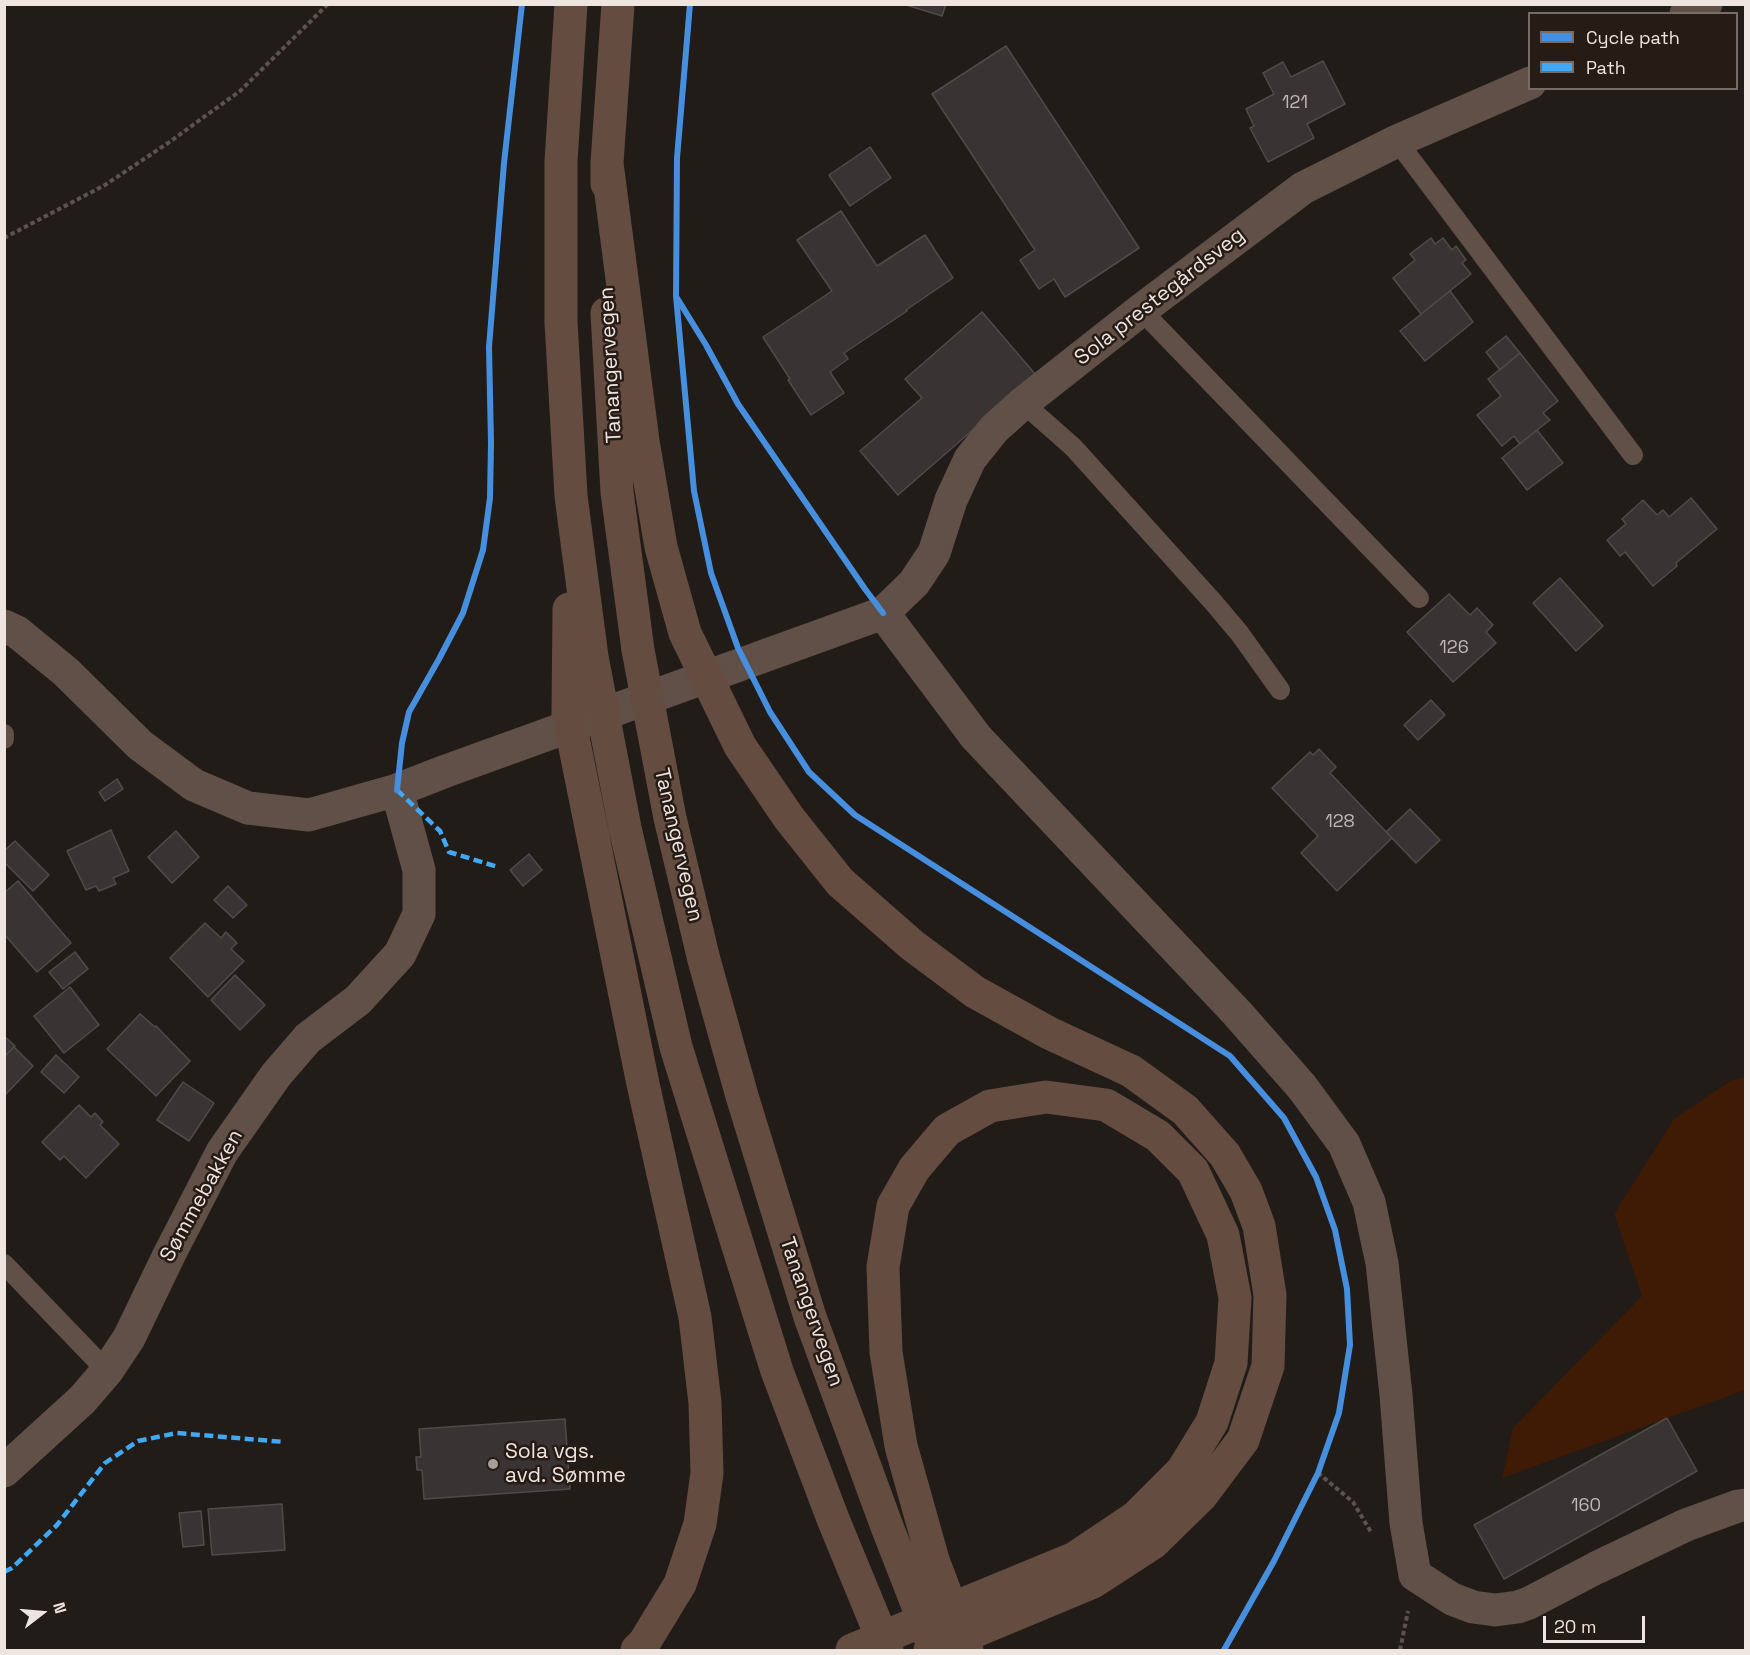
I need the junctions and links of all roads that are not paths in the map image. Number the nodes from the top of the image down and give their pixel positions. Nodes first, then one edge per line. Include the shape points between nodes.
1 (572, 4) edge
2 (618, 4) edge
3 (1706, 4) edge
4 (1690, 12) edge
5 (1528, 83) edge
6 (1398, 141) junction
7 (607, 163) junction
8 (1141, 310) junction
9 (1023, 403) junction
10 (1633, 455) dead end
11 (571, 496) junction
12 (1419, 598) dead end
13 (883, 613) junction
14 (4, 626) edge
15 (1280, 690) dead end
16 (4, 734) edge
17 (4, 740) edge
18 (397, 790) junction
19 (4, 1264) edge
20 (106, 1371) junction
21 (4, 1471) edge
22 (1746, 1505) edge
23 (1084, 1570) junction
24 (637, 1650) edge
25 (852, 1650) edge
26 (887, 1650) edge
27 (930, 1650) edge
28 (935, 1650) edge
29 (967, 1650) edge

1 - 11 highway via 561,161 561,321
2 - 7 highway, Tanangervegen
3 - 4 street
5 - 6 street, Sola prestegårdsveg
6 - 8 street, Sola prestegårdsveg via 1303,188
6 - 10 lane
7 - 23 highway via 643,441 661,547 685,633 740,746 789,818 840,882 912,945 975,992 1049,1033 1131,1071 1185,1110 1226,1155 1259,1226 1270,1295 1268,1366 1243,1440 1201,1496 1153,1543
7 - 28 highway, Tanangervegen via 607,320 617,492 638,650 670,819 742,1096 810,1317
8 - 9 street, Sola prestegårdsveg
8 - 12 lane
9 - 13 street, Sola prestegårdsveg via 993,429 970,459 951,500 934,553 915,583
9 - 15 lane via 1073,447 1214,603
11 - 24 highway via 568,712 643,1084 695,1317 705,1403 707,1473 700,1524 680,1584
11 - 26 highway via 592,657 622,817 676,1047 777,1371
13 - 18 street
13 - 22 street via 976,737 1237,1013 1302,1087 1344,1144 1369,1202 1382,1263 1406,1522 1415,1575 1452,1599 1473,1607 1518,1607 1686,1525
14 - 18 street via 66,672 140,744 194,785 248,808 309,815
16 - 17 lane
18 - 20 street, Sømmebakken via 419,870 419,914 400,954 358,1000 308,1038 276,1075 222,1152 129,1338
19 - 20 lane
20 - 21 street, Sømmebakken via 82,1400
23 - 25 highway
23 - 27 highway
23 - 29 highway via 1182,1471 1212,1422 1231,1363 1235,1298 1224,1235 1193,1171 1158,1136 1106,1105 1046,1097 990,1106 947,1130 914,1169 893,1206 883,1267 886,1352 901,1446 933,1560

